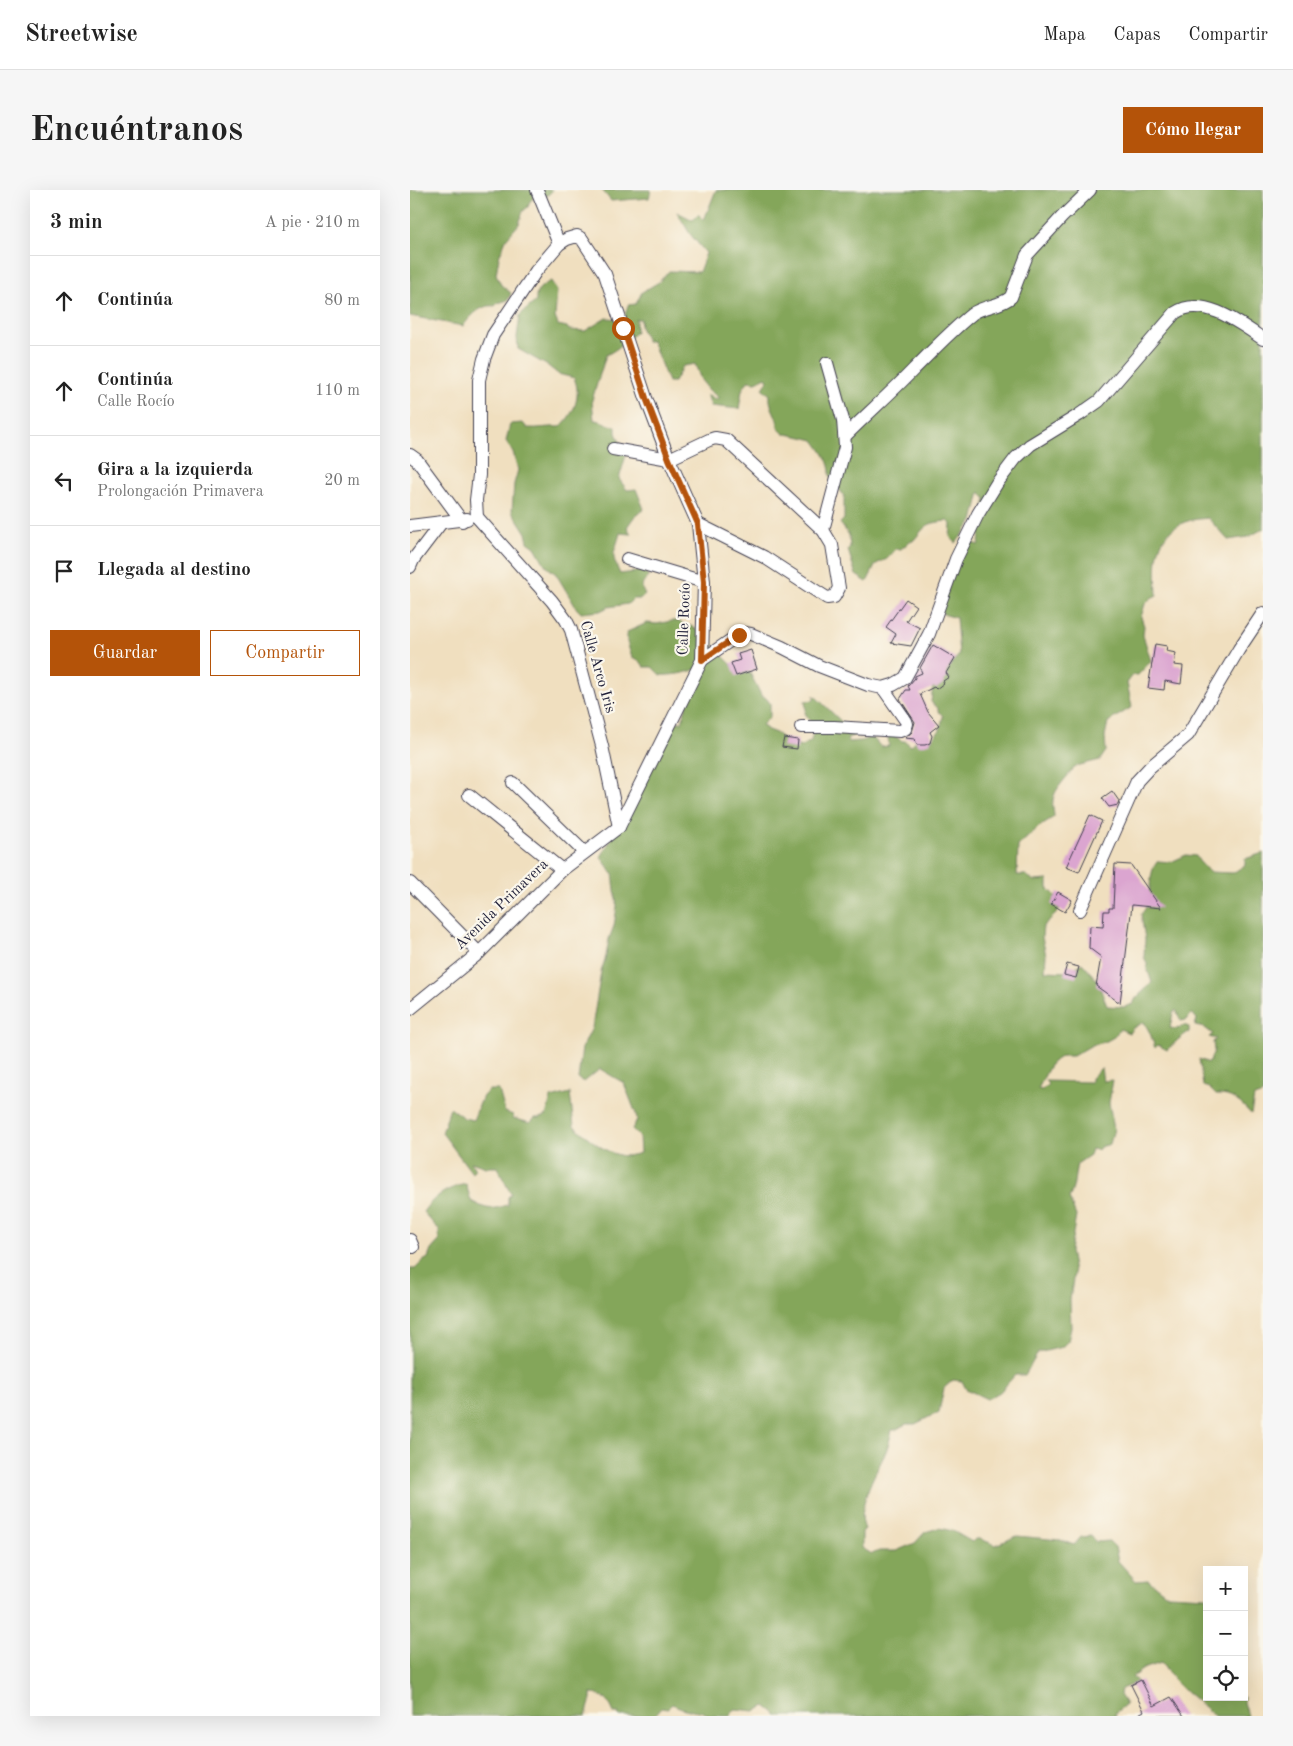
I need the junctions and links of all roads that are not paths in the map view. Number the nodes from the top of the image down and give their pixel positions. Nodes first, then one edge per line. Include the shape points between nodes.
1 (537, 190) edge
2 (1090, 190) edge
3 (559, 244) junction
4 (1263, 339) edge
5 (827, 363) dead end
6 (845, 436) junction
7 (613, 449) dead end
8 (410, 455) edge
9 (669, 459) junction
10 (477, 517) junction
11 (462, 521) junction
12 (441, 523) junction
13 (698, 524) junction
14 (410, 526) edge
15 (823, 530) junction
16 (627, 559) dead end
17 (410, 567) edge
18 (704, 582) junction
19 (1263, 613) edge
20 (702, 660) junction
21 (883, 688) junction
22 (801, 727) dead end
23 (512, 783) dead end
24 (469, 794) dead end
25 (619, 827) junction
26 (584, 852) junction
27 (562, 870) junction
28 (410, 883) edge
29 (1080, 910) dead end
30 (479, 953) junction
31 (410, 1009) edge

1 - 3 street
2 - 6 street via 1027,255 1011,298 981,308 964,320
3 - 9 street, Calle Rocío via 572,236 582,239 605,274
3 - 10 street via 502,321 484,359 479,380
4 - 21 street via 1232,318 1198,306 1180,310 1099,401 1030,445 996,482 978,514 956,559 929,634 905,678
5 - 6 street
6 - 15 street via 845,447
7 - 9 street
8 - 11 street
9 - 13 street, Calle Rocío
9 - 15 street via 709,440 726,440
10 - 11 street
10 - 25 street, Calle Arco Iris via 552,601 571,630 602,746
11 - 12 street
12 - 14 street
12 - 17 street
13 - 15 street via 764,558 827,598 834,597 839,588 832,545
13 - 18 street, Calle Rocío
16 - 18 street
18 - 20 street, Calle Rocío
19 - 29 street via 1188,735 1137,781
20 - 21 street via 739,635 751,634 842,676
20 - 25 street, Calle Rocío
21 - 22 street via 906,721 905,729
23 - 26 street
24 - 27 street
25 - 26 street, Avenida Primavera
26 - 27 street, Avenida Primavera
27 - 30 street, Avenida Primavera
28 - 30 street
30 - 31 street, Avenida Primavera

